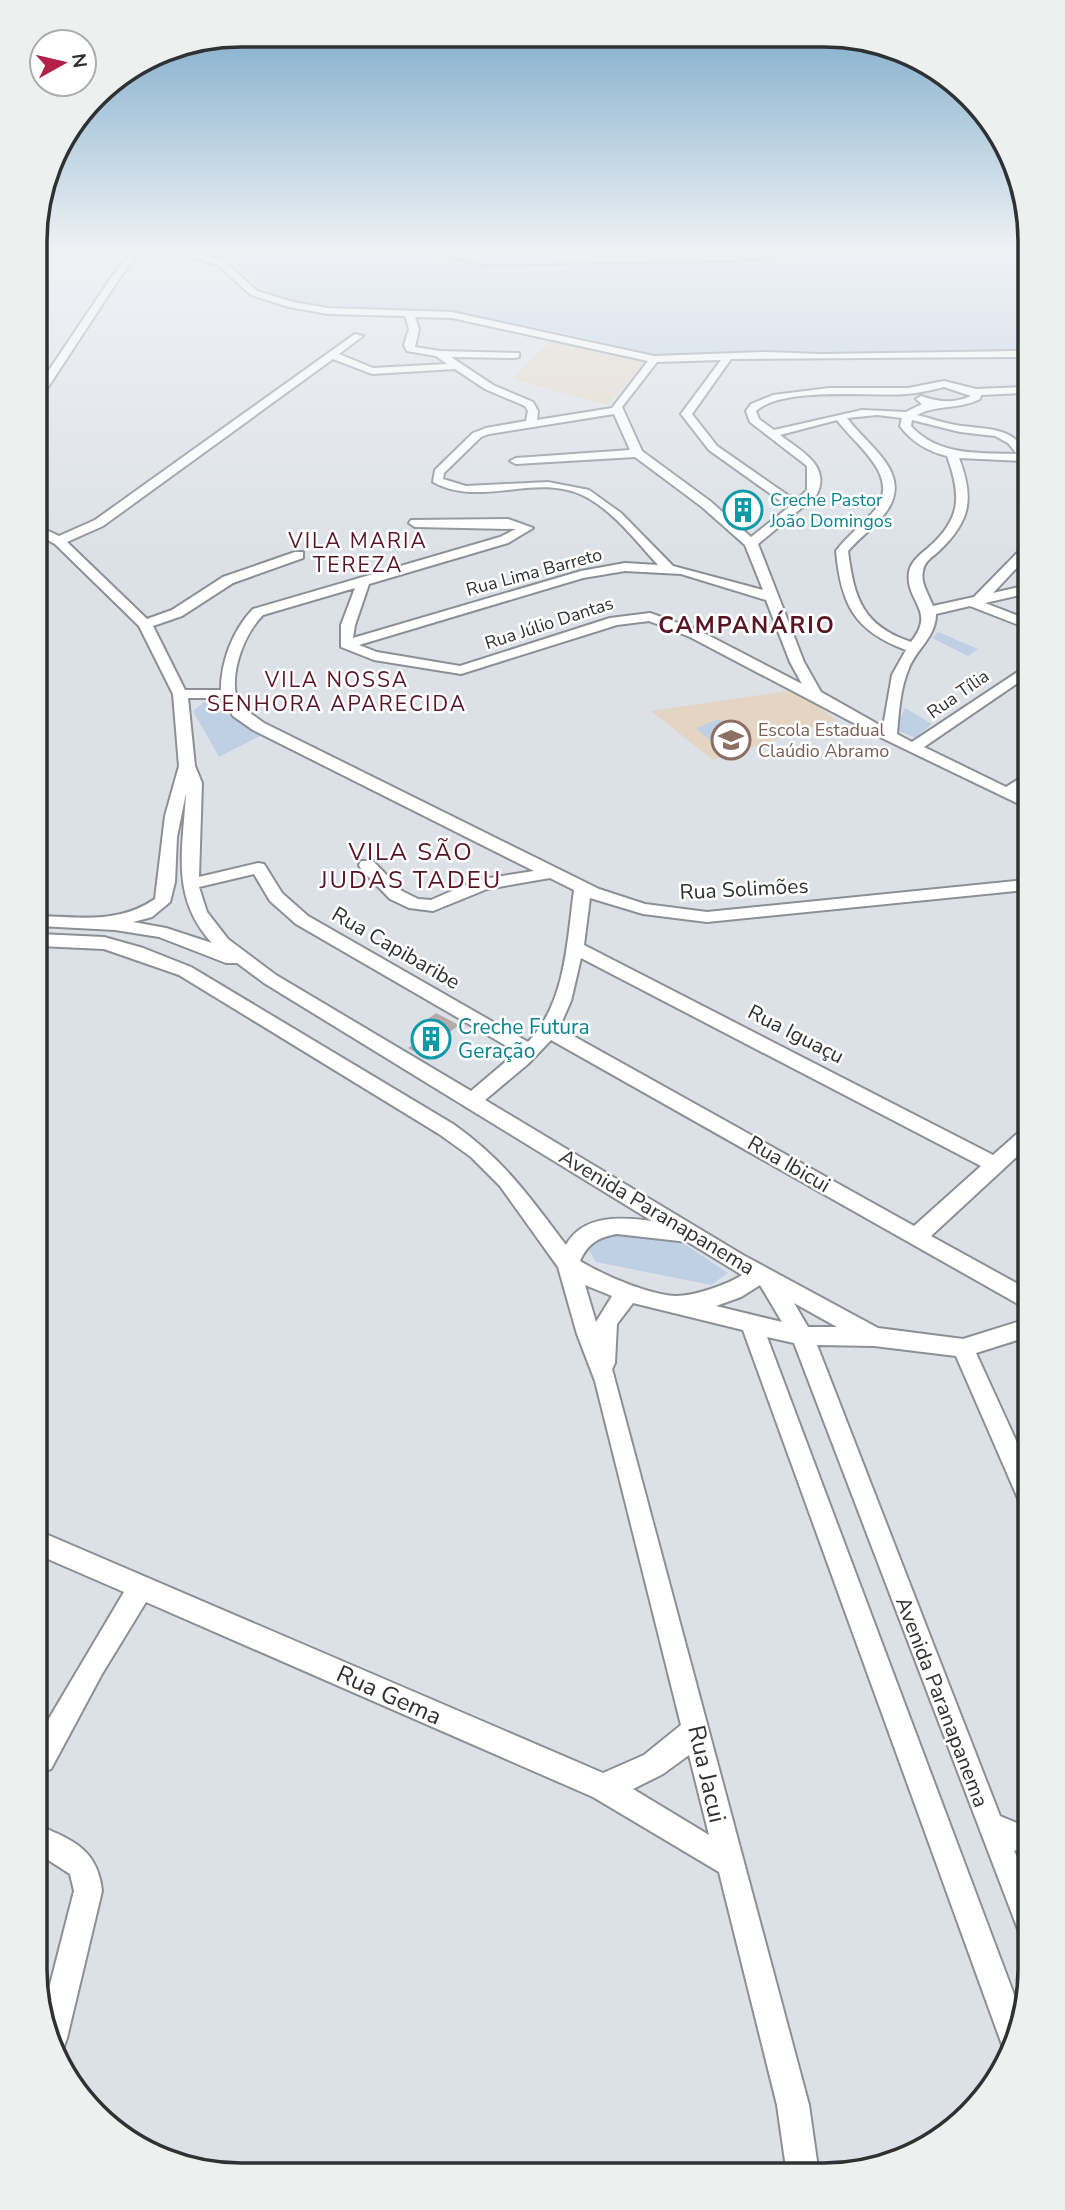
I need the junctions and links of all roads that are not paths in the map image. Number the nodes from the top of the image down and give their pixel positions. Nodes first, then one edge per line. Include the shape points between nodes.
1 (67, 351) edge
2 (338, 351) edge
3 (418, 351) edge
4 (619, 351) edge
5 (439, 354) junction
6 (333, 355) junction
7 (515, 355) dead end
8 (1018, 355) edge
9 (727, 358) junction
10 (654, 359) junction
11 (458, 366) junction
12 (48, 380) edge
13 (1018, 390) edge
14 (908, 391) junction
15 (976, 392) junction
16 (929, 404) junction
17 (617, 410) junction
18 (908, 416) junction
19 (840, 418) junction
20 (531, 422) junction
21 (770, 434) junction
22 (1018, 446) edge
23 (637, 453) junction
24 (952, 454) junction
25 (1018, 458) edge
26 (516, 461) dead end
27 (797, 507) junction
28 (415, 523) dead end
29 (48, 535) edge
30 (59, 541) junction
31 (751, 543) junction
32 (299, 555) dead end
33 (1018, 560) edge
34 (668, 568) junction
35 (363, 582) junction
36 (1018, 591) edge
37 (774, 598) junction
38 (976, 601) junction
39 (930, 611) junction
40 (1018, 620) edge
41 (145, 625) junction
42 (346, 644) junction
43 (914, 648) junction
44 (797, 662) junction
45 (769, 674) junction
46 (1018, 676) edge
47 (180, 694) junction
48 (227, 694) junction
49 (815, 695) junction
50 (889, 736) junction
51 (913, 748) junction
52 (187, 766) junction
53 (1018, 785) edge
54 (1007, 793) junction
55 (1018, 799) edge
56 (367, 865) dead end
57 (552, 873) junction
58 (190, 884) junction
59 (1018, 886) edge
60 (583, 888) junction
61 (48, 921) edge
62 (104, 923) junction
63 (48, 940) edge
64 (574, 947) junction
65 (270, 979) junction
66 (549, 1030) junction
67 (528, 1051) junction
68 (472, 1101) junction
69 (1017, 1145) edge
70 (995, 1165) junction
71 (697, 1237) junction
72 (916, 1237) junction
73 (568, 1264) junction
74 (763, 1277) junction
75 (629, 1293) junction
76 (1017, 1295) edge
77 (674, 1303) junction
78 (752, 1325) junction
79 (1017, 1331) edge
80 (802, 1336) junction
81 (874, 1337) junction
82 (962, 1348) junction
83 (606, 1381) junction
84 (1017, 1466) edge
85 (47, 1547) edge
86 (140, 1589) junction
87 (696, 1729) junction
88 (47, 1748) edge
89 (603, 1787) junction
90 (990, 1826) junction
91 (1017, 1837) edge
92 (47, 1844) edge
93 (728, 1862) junction
94 (1017, 1893) edge
95 (1009, 2023) edge
96 (56, 2024) edge
97 (801, 2163) edge

1 - 12 street
2 - 6 street
3 - 5 street
4 - 10 street
5 - 7 street
5 - 11 street
6 - 11 street via 372,371
6 - 30 street via 99,523
8 - 9 street
9 - 10 street
9 - 27 street via 686,414 713,448
10 - 17 street
11 - 20 street via 489,387 529,404
13 - 15 street
14 - 15 street via 944,384
14 - 16 street
14 - 21 street via 829,391 777,397 751,411
15 - 16 street via 970,401
16 - 18 street
17 - 20 street
17 - 23 street
18 - 19 street via 870,413
18 - 22 street via 1004,435
18 - 24 street via 905,426 919,441
19 - 21 street
19 - 43 street via 881,462 891,488 880,512 842,551 844,573 863,621 877,634
20 - 34 street via 477,435 439,472 438,480 462,489 550,484 584,491 599,500
21 - 27 street via 805,458 815,474 812,494
23 - 26 street
23 - 31 street via 715,510
24 - 25 street
24 - 39 street via 964,493 964,510 918,564 915,576
27 - 31 street
28 - 35 street via 508,523 527,528 504,540
29 - 30 street, Avenida Paranapanema
30 - 41 street, Avenida Paranapanema
31 - 37 street
32 - 41 street via 228,580 177,612
33 - 38 street
34 - 37 street, Rua Lima Barreto
34 - 42 street, Rua Lima Barreto via 625,567 581,575
35 - 42 street
35 - 48 street via 278,604 252,616 239,638
36 - 38 street
37 - 44 street
38 - 39 street
38 - 40 street
39 - 43 street via 927,631
41 - 47 street, Avenida Paranapanema
42 - 45 street, Rua Júlio Dantas via 374,656 461,670 629,617 650,617 695,634
43 - 50 street via 902,665 895,689
44 - 45 street
44 - 49 street
45 - 49 street, Rua Júlio Dantas
46 - 51 street, Rua Tília
47 - 48 street
47 - 52 street, Avenida Paranapanema
48 - 57 street, Rua Solimões via 233,707 256,725
49 - 50 street, Rua Júlio Dantas
50 - 51 street, Rua Júlio Dantas
51 - 54 street, Rua Júlio Dantas
52 - 58 street, Avenida Paranapanema via 194,783
52 - 62 street, Avenida Paranapanema via 169,837 162,902 146,913
53 - 54 street
54 - 55 street, Rua Júlio Dantas
56 - 57 street via 396,895 433,906 483,884
57 - 60 street, Rua Solimões
58 - 65 street, Avenida Paranapanema via 210,930
58 - 67 street, Rua Capibaribe via 258,868 276,897 302,920
59 - 60 street, Rua Solimões via 707,916 643,909
60 - 64 street
61 - 62 street
62 - 65 street via 162,930
63 - 73 street via 104,943 137,952 185,971 247,1008 478,1152 506,1181
64 - 66 street via 561,1003
64 - 70 street, Rua Iguaçu
65 - 68 street, Avenida Paranapanema
66 - 67 street
66 - 72 street, Rua Ibicui
67 - 68 street
68 - 71 street, Avenida Paranapanema
69 - 70 street
70 - 72 street
71 - 73 street via 630,1225 606,1226 581,1238
71 - 74 street, Avenida Paranapanema
72 - 76 street, Rua Ibicui
73 - 75 street via 597,1282
73 - 83 street, Rua Jacui
74 - 77 street via 708,1300
74 - 80 street, Avenida Paranapanema
74 - 81 street
75 - 77 street
75 - 83 street, Rua Jacui via 607,1317 603,1329
77 - 78 street
78 - 80 street
78 - 95 street
79 - 82 street
80 - 81 street
80 - 90 street, Avenida Paranapanema
81 - 82 street
82 - 84 street
83 - 87 street, Rua Jacui
85 - 86 street, Rua Gema
86 - 88 street
86 - 89 street, Rua Gema
87 - 89 street via 649,1769
87 - 93 street, Rua Jacui
89 - 93 street, Rua Gema
90 - 91 street
90 - 94 street, Avenida Paranapanema
92 - 96 street via 80,1863 88,1878
93 - 97 street, Rua Jacui via 793,2105

